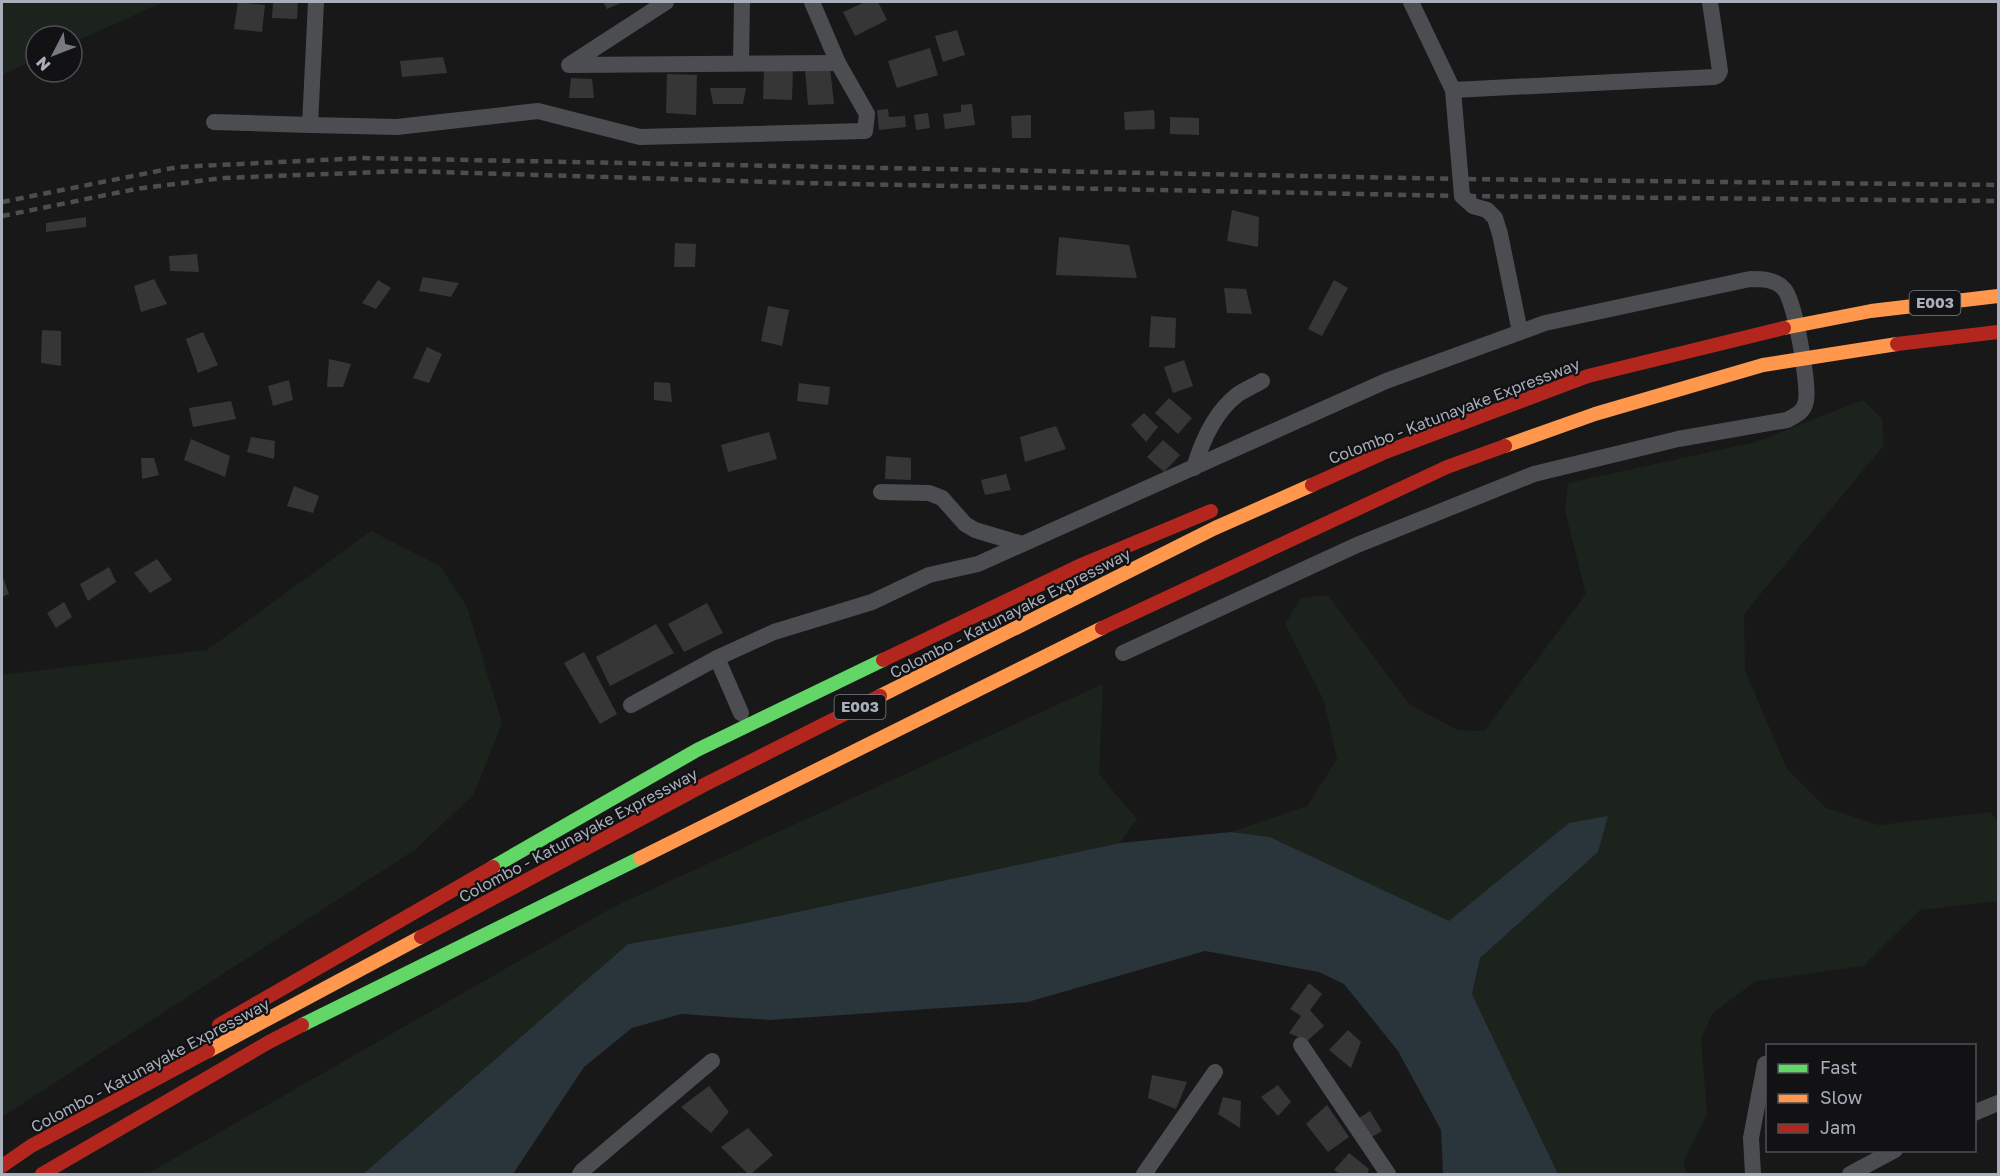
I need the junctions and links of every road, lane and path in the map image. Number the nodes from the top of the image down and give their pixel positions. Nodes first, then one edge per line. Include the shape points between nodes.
1 (316, 2) edge
2 (666, 2) edge
3 (742, 2) edge
4 (812, 2) edge
5 (1411, 2) edge
6 (1710, 2) edge
7 (741, 62) junction
8 (838, 63) junction
9 (1453, 90) junction
10 (214, 123) dead end
11 (310, 125) junction
12 (1998, 296) edge
13 (1520, 332) junction
14 (1998, 332) edge
15 (1262, 381) dead end
16 (1399, 447) junction
17 (1194, 468) junction
18 (1320, 481) junction
19 (1281, 484) dead end
20 (881, 492) dead end
21 (1022, 544) junction
22 (1013, 583) dead end
23 (1123, 653) dead end
24 (717, 658) junction
25 (896, 673) dead end
26 (631, 705) dead end
27 (746, 710) joint
28 (581, 835) dead end
29 (512, 840) dead end
30 (346, 935) dead end
31 (1301, 1045) dead end
32 (161, 1060) dead end
33 (712, 1061) dead end
34 (1765, 1064) dead end
35 (1215, 1071) dead end
36 (105, 1100) junction
37 (1998, 1104) edge
38 (1976, 1112) edge
39 (31, 1146) junction
40 (1891, 1152) edge
41 (2, 1166) edge
42 (42, 1174) edge
43 (580, 1174) edge
44 (1143, 1174) edge
45 (1388, 1174) edge
46 (1753, 1174) edge
47 (1850, 1174) edge

1 - 11 street
2 - 7 street via 569,65
3 - 7 street
4 - 8 street
5 - 9 street
6 - 9 street via 1720,71 1714,77
7 - 8 street
8 - 11 street via 867,114 865,131 640,137 538,111 398,127
9 - 13 street via 1462,196 1495,218
10 - 11 street
12 - 16 highway, Colombo - Katunayake Expressway / E003 via 1871,311 1756,334 1588,376
13 - 17 street via 1386,381
13 - 23 street via 1545,323 1750,279 1769,280 1785,289 1791,303 1807,377 1806,403 1800,414 1787,420 1678,439 1534,474 1357,545
14 - 42 highway, E003 via 1875,346 1762,365 1595,414 1447,467 1085,636 269,1042
15 - 17 street via 1237,395 1216,418
16 - 18 highway, Colombo - Katunayake Expressway / E003
16 - 19 highway
17 - 21 street
18 - 25 highway via 1172,540
18 - 39 highway, Colombo - Katunayake Expressway / E003 via 1215,528 702,786
20 - 21 street via 929,493 942,498 975,530
21 - 24 street via 978,564 928,575 872,602 774,632
22 - 30 highway via 1075,556 1222,506 1079,566 697,750 210,1029
24 - 26 street
24 - 27 street
27 - 29 highway
28 - 36 highway
31 - 45 street
32 - 36 highway
33 - 43 street
34 - 46 street via 1750,1138
35 - 44 street
36 - 39 highway
37 - 38 street
39 - 41 highway, Colombo - Katunayake Expressway / E003
40 - 47 street

